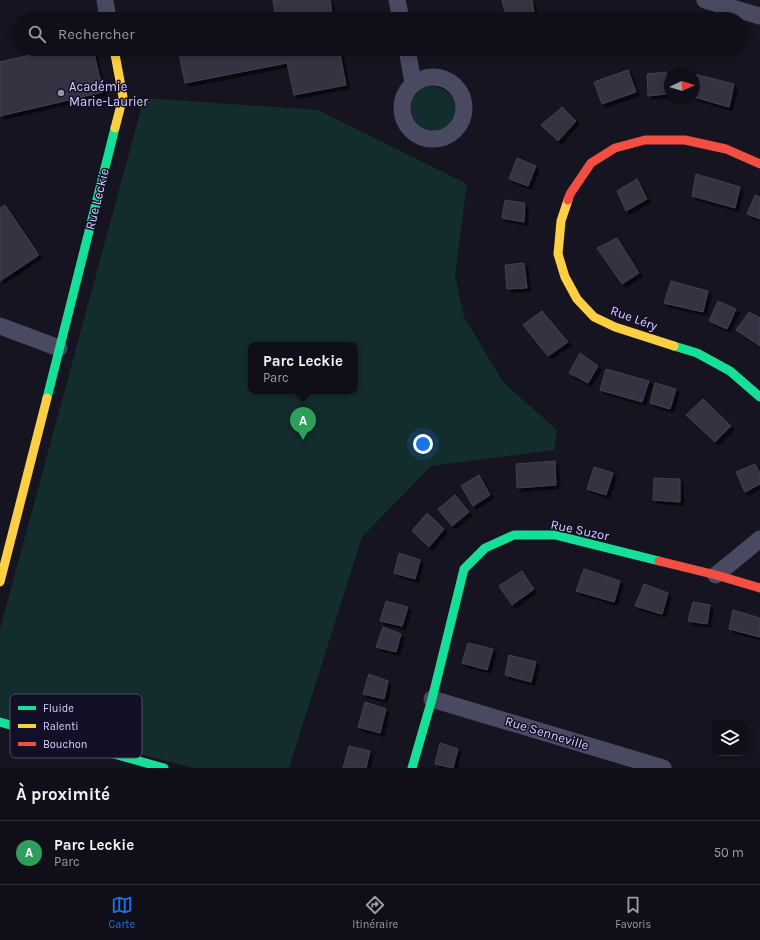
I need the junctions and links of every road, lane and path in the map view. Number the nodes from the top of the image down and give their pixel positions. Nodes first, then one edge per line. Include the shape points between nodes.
1 (105, 0) edge
2 (397, 0) edge
3 (706, 0) edge
4 (107, 12) edge
5 (400, 12) edge
6 (746, 12) edge
7 (748, 12) edge
8 (760, 16) edge
9 (115, 56) edge
10 (408, 56) edge
11 (413, 83) dead end
12 (760, 164) edge
13 (0, 326) edge
14 (59, 348) junction
15 (760, 397) edge
16 (760, 539) edge
17 (716, 575) junction
18 (0, 582) edge
19 (760, 588) edge
20 (432, 698) junction
21 (0, 722) edge
22 (10, 725) edge
23 (128, 758) edge
24 (164, 768) edge
25 (412, 768) edge
26 (663, 768) edge

1 - 4 street
2 - 5 street
3 - 6 street
7 - 8 street
9 - 14 street, Rue Leckie via 123,97
10 - 11 street
12 - 15 street, Rue Léry via 726,149 685,140 646,140 615,148 591,163 570,194 561,221 558,254 565,277 574,293 594,317 615,327 697,353 730,371
13 - 14 street
14 - 18 street, Rue Leckie
16 - 17 street
17 - 19 street, Rue Suzor
17 - 20 street, Rue Suzor via 555,535 514,535 485,548 464,569
20 - 25 street, Rue Suzor
20 - 26 street, Rue Senneville
21 - 22 street
23 - 24 street

